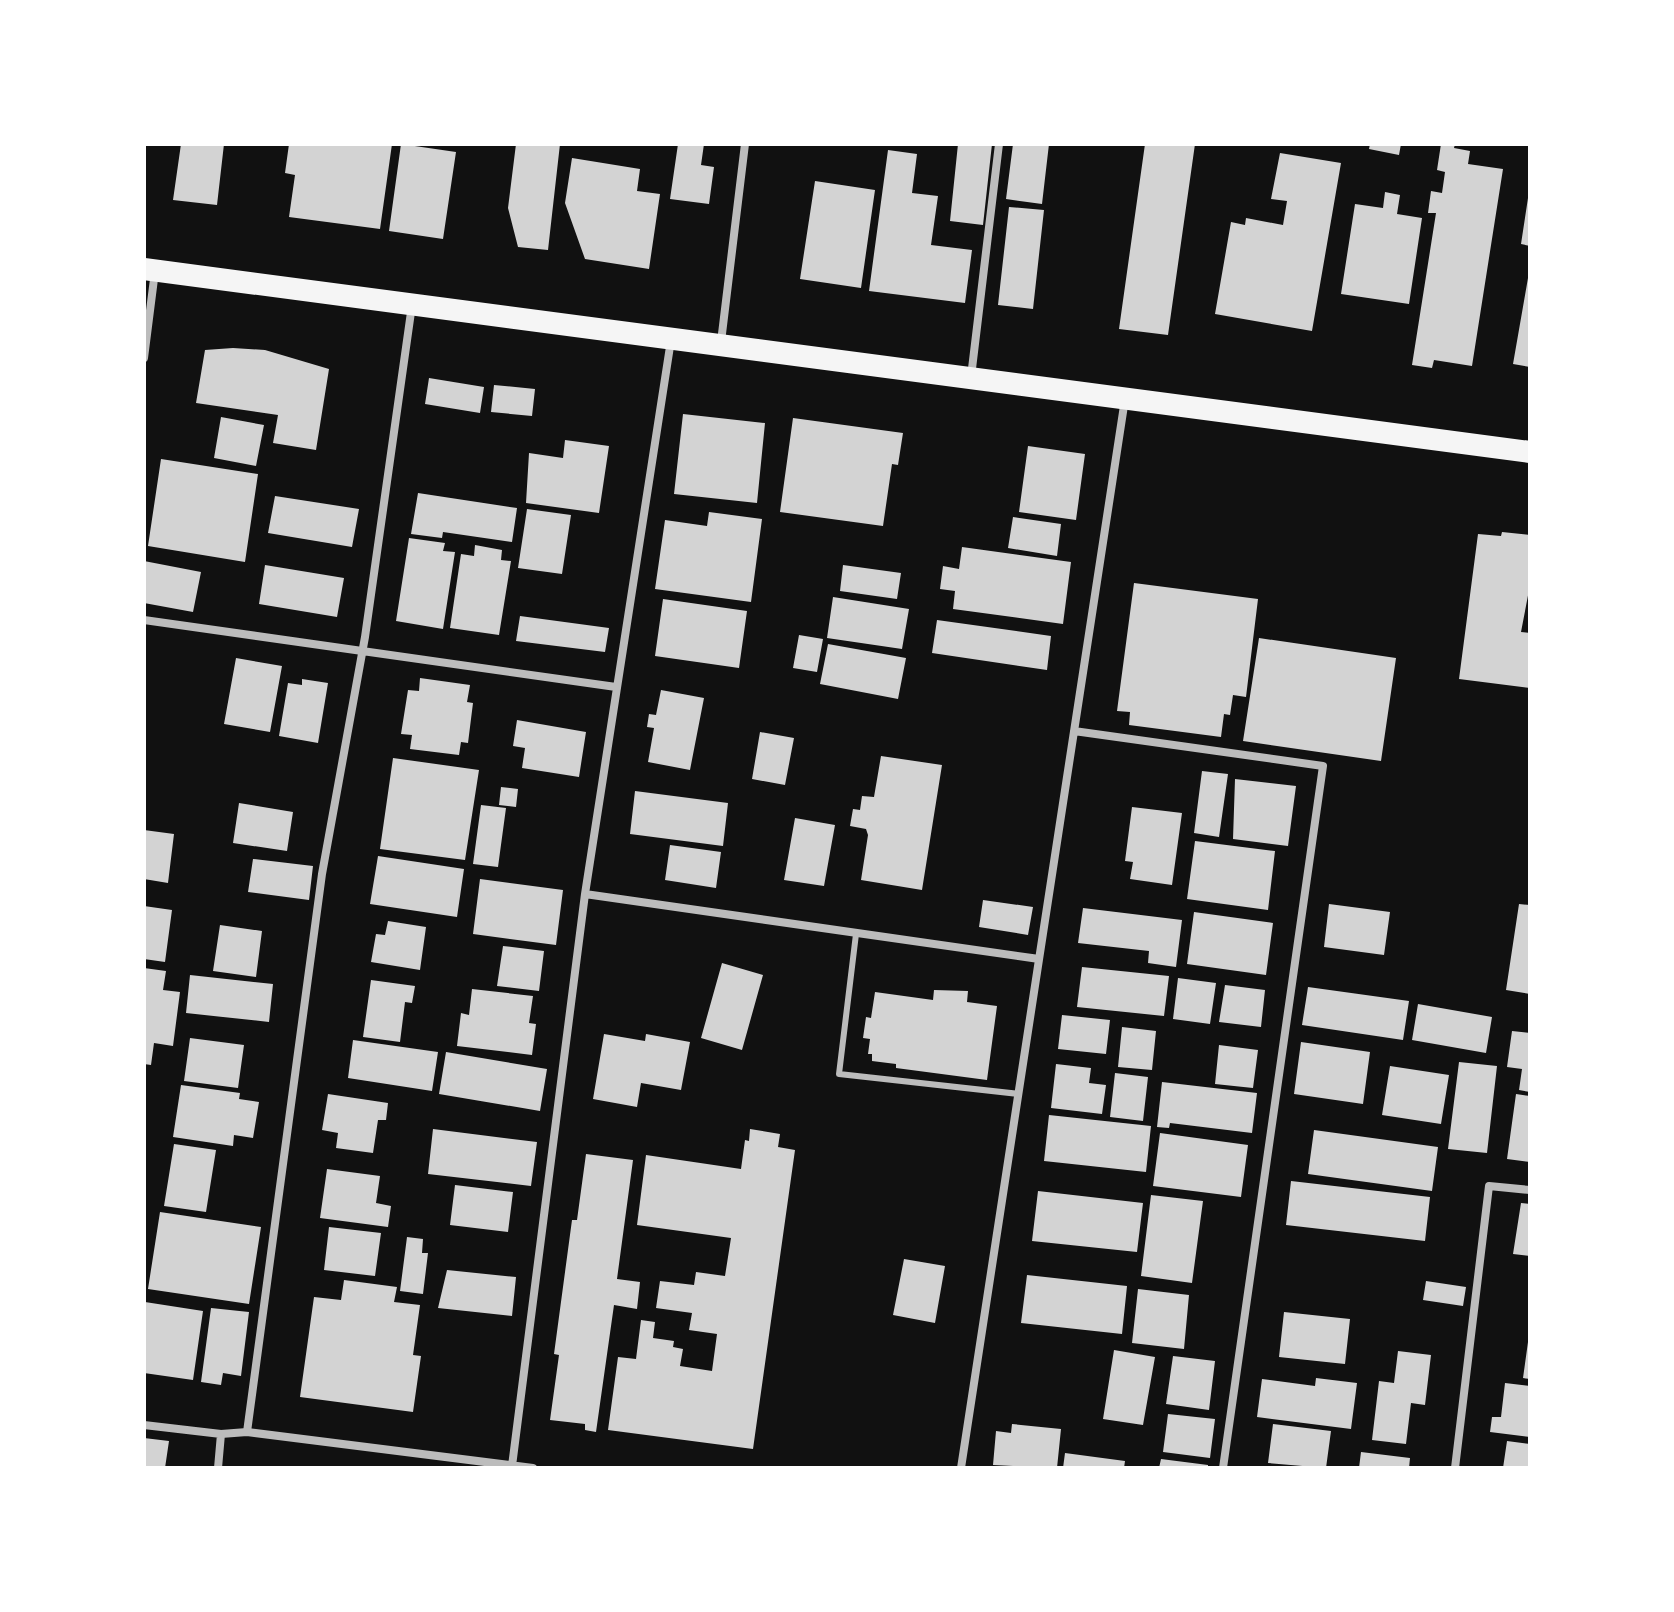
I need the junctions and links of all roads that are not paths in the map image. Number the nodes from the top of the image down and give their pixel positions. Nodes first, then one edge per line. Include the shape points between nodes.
1 (745, 144) edge
2 (999, 144) edge
3 (150, 270) edge
4 (412, 304) junction
5 (671, 339) junction
6 (721, 343) junction
7 (144, 358) edge
8 (971, 378) junction
9 (1125, 399) junction
10 (1530, 452) edge
11 (144, 620) edge
12 (362, 652) junction
13 (616, 687) junction
14 (1074, 731) junction
15 (585, 894) junction
16 (856, 934) junction
17 (1039, 959) junction
18 (1019, 1094) junction
19 (1530, 1190) edge
20 (144, 1425) edge
21 (247, 1432) junction
22 (221, 1434) junction
23 (512, 1466) junction
24 (218, 1468) edge
25 (533, 1468) edge
26 (961, 1468) edge
27 (1223, 1468) edge
28 (1455, 1468) edge

1 - 6 street
2 - 8 street
3 - 4 highway
3 - 7 street
4 - 5 highway
4 - 12 street
5 - 6 highway
5 - 13 street
6 - 8 highway
8 - 9 highway
9 - 10 highway
9 - 14 street
11 - 12 street
12 - 13 street
12 - 21 street via 322,874
13 - 15 street
14 - 17 street
14 - 27 street via 1323,766
15 - 16 street
15 - 23 street
16 - 17 street
16 - 18 lane via 839,1074
17 - 18 street
18 - 26 street
19 - 28 street via 1489,1186
20 - 22 street
21 - 22 street
21 - 23 street
22 - 24 street
23 - 25 street

